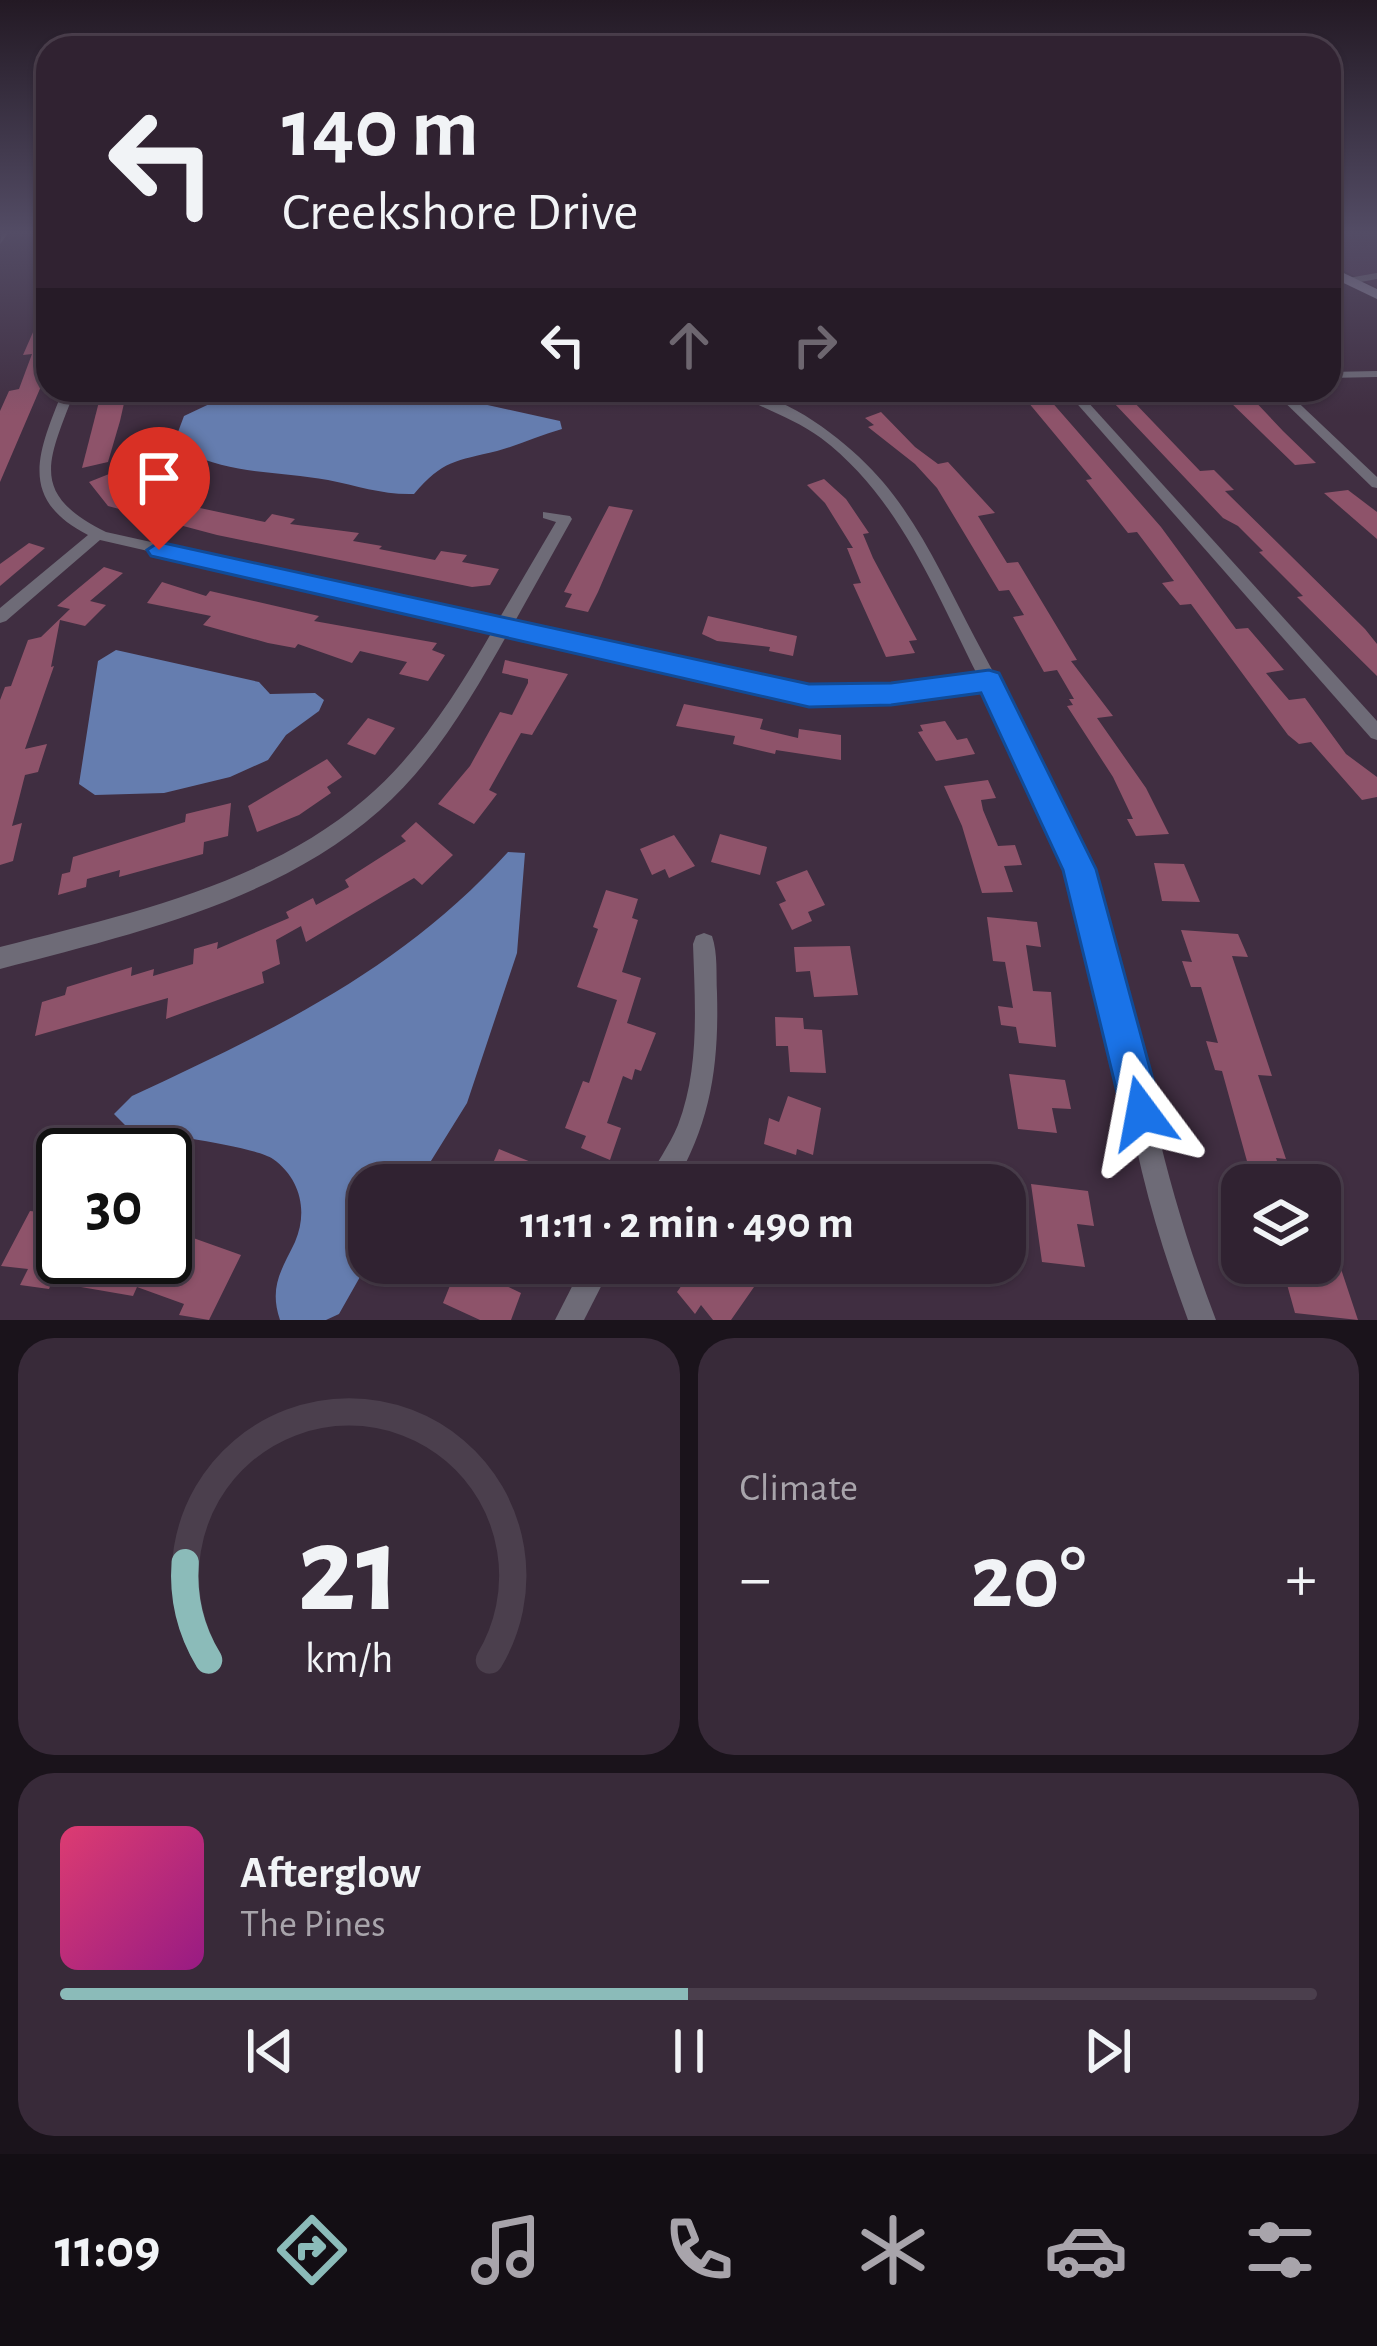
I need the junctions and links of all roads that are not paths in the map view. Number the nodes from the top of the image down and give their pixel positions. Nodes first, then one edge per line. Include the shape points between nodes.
1 (1377, 374) edge
2 (1341, 375) edge
3 (65, 402) edge
4 (763, 402) edge
5 (1082, 402) edge
6 (1291, 402) edge
7 (1377, 484) edge
8 (548, 515) dead end
9 (97, 535) junction
10 (0, 617) edge
11 (499, 628) junction
12 (989, 681) junction
13 (1377, 733) edge
14 (704, 944) dead end
15 (0, 958) edge
16 (671, 1164) edge
17 (588, 1284) edge
18 (569, 1320) edge
19 (1202, 1320) edge

1 - 2 street
3 - 9 street via 43,480 61,513
4 - 12 street via 808,423 877,480 907,520
5 - 13 street
6 - 7 street
8 - 11 street via 565,519
9 - 10 street
9 - 11 street
11 - 12 street via 809,695
11 - 15 street via 417,759 335,835 212,899
12 - 19 street via 1086,890 1163,1201
14 - 16 street via 705,1080
17 - 18 street

